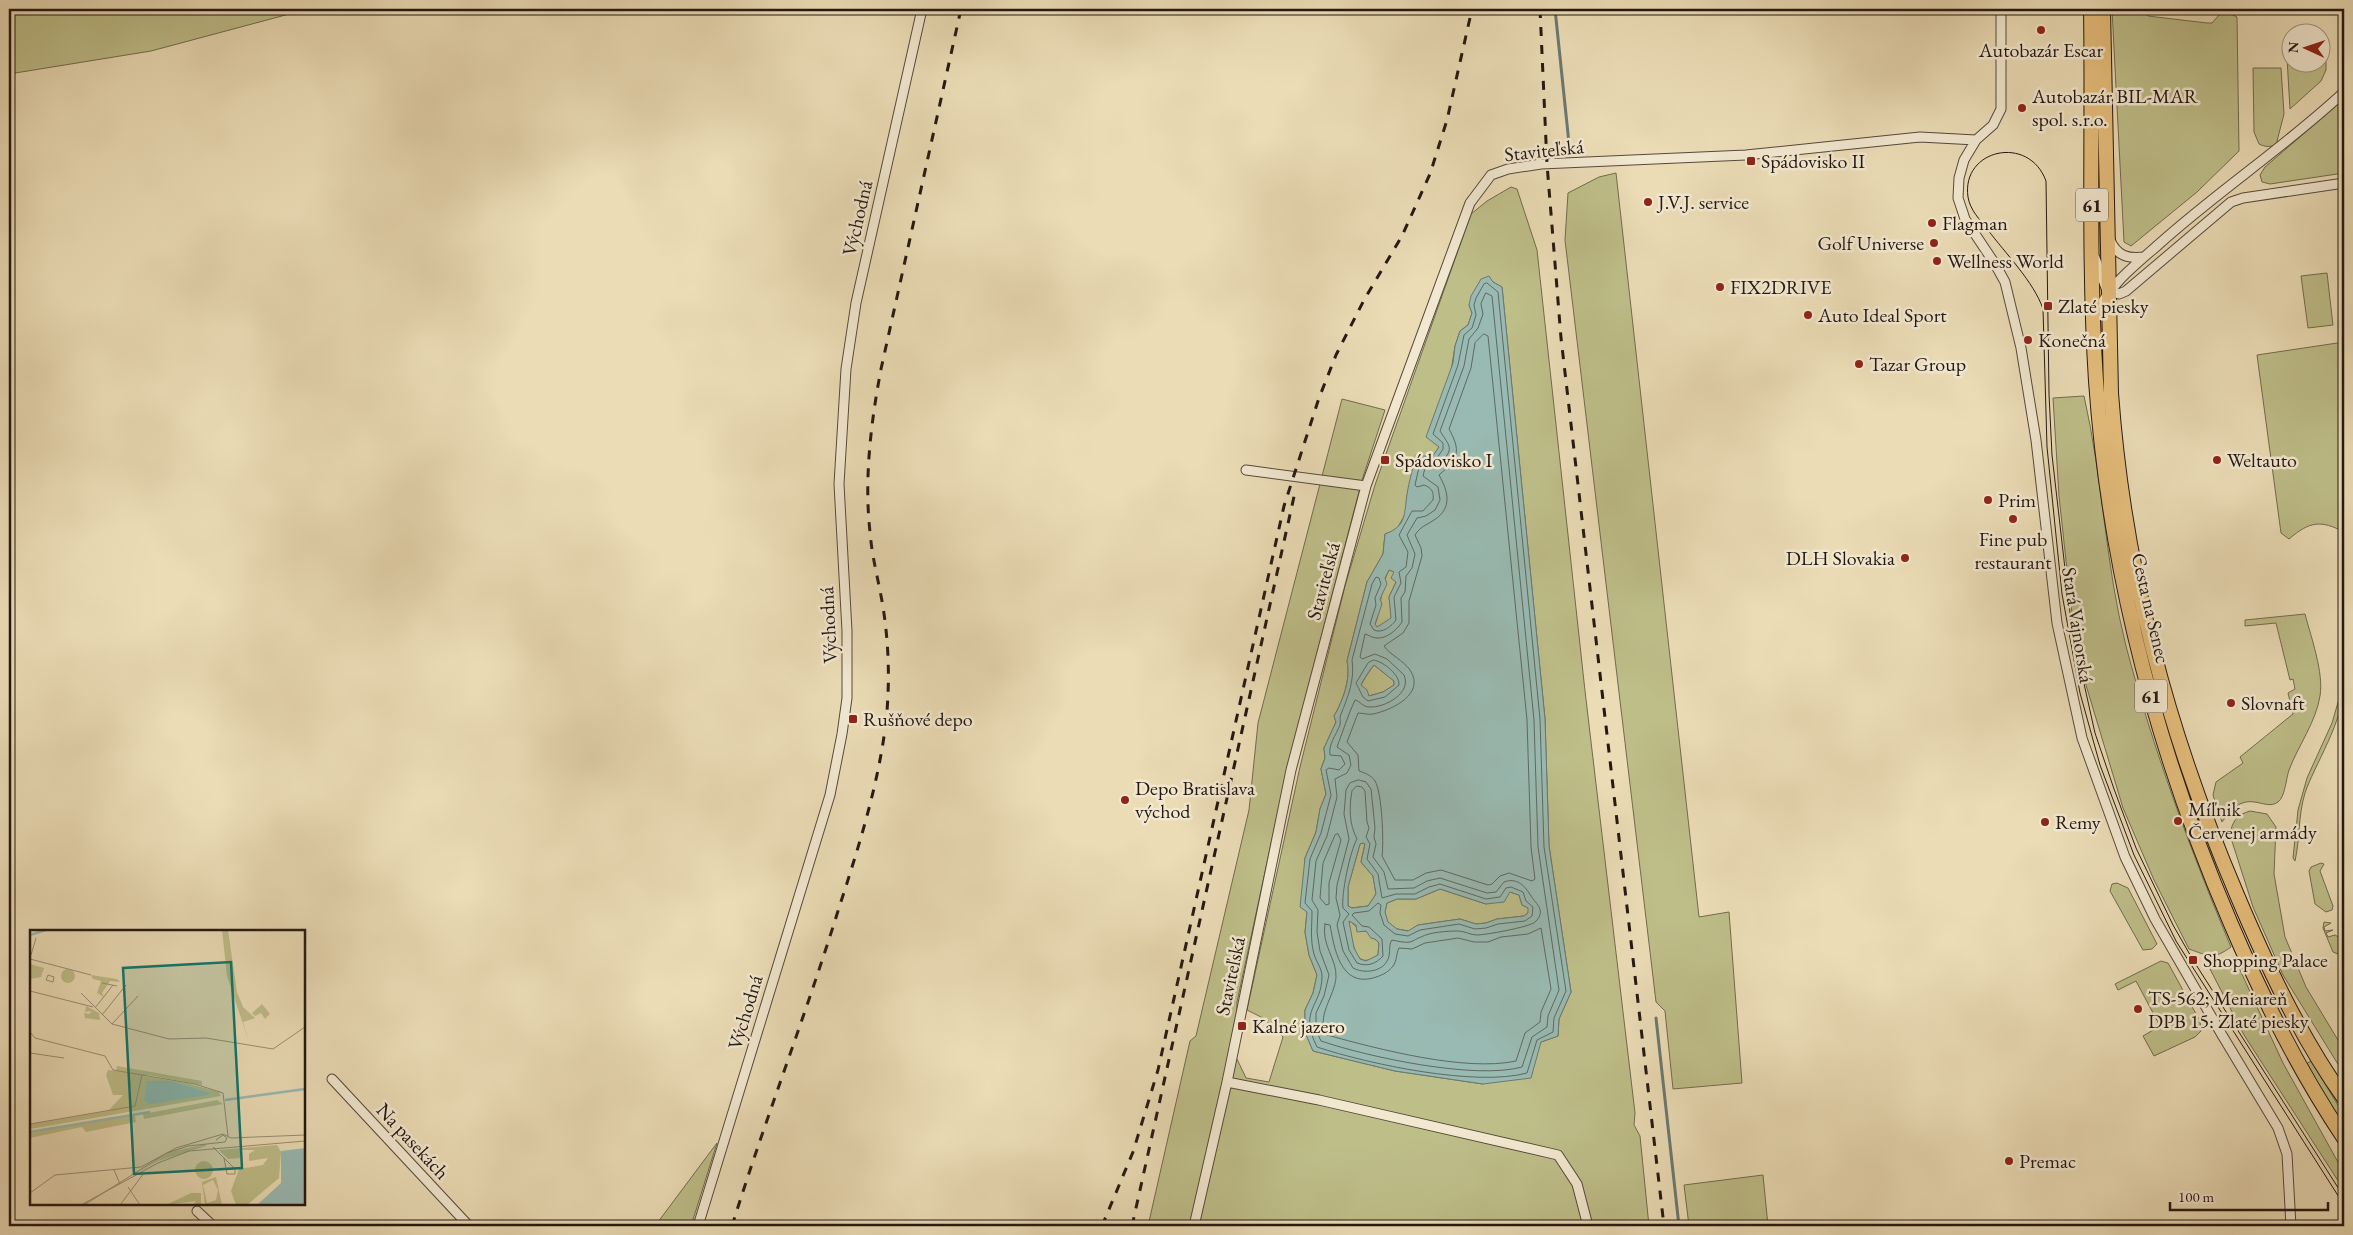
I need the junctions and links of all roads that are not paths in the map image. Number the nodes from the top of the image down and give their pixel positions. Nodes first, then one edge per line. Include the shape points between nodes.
1 (922, 9) edge
2 (2001, 9) edge
3 (2091, 9) edge
4 (2103, 9) edge
5 (2344, 92) edge
6 (1976, 140) junction
7 (2344, 183) edge
8 (2106, 233) junction
9 (2093, 251) junction
10 (2144, 257) junction
11 (2108, 291) junction
12 (2094, 321) junction
13 (1246, 470) dead end
14 (1366, 486) junction
15 (332, 1079) dead end
16 (1227, 1082) junction
17 (2344, 1098) edge
18 (2344, 1138) edge
19 (197, 1211) dead end
20 (213, 1226) edge
21 (469, 1226) edge
22 (698, 1226) edge
23 (1194, 1226) edge
24 (1588, 1226) edge
25 (2292, 1226) edge

1 - 22 street, Východná via 856,303 846,369 839,484 848,666 842,734 830,795
2 - 6 street, Stará Vajnorská via 2001,109 1993,125
3 - 9 main road, Cesta na Senec / 61
4 - 8 main road, Cesta na Senec / 61
5 - 10 street via 2285,144 2242,175
6 - 14 street, Staviteľská via 1920,137 1746,155 1547,164 1491,174 1470,203
6 - 25 street, Stará Vajnorská via 1960,171 1958,198 1965,219 2005,282 2036,440 2057,624 2082,738 2125,857 2155,918 2278,1128 2287,1154
7 - 11 street via 2231,202 2126,292
8 - 10 street via 2121,255
8 - 11 main road, Cesta na Senec / 61
9 - 11 street, Cesta na Senec
9 - 12 main road, Cesta na Senec / 61
10 - 11 street
11 - 12 street
11 - 17 main road, Cesta na Senec / 61 via 2114,427 2128,539 2175,729 2202,809 2249,922 2298,1025
12 - 18 main road, Cesta na Senec / 61 via 2101,428 2119,564 2166,748 2214,884 2256,982 2290,1049
13 - 14 street
14 - 16 street, Staviteľská via 1291,770
15 - 21 street, Na pasekách
16 - 23 street, Staviteľská
16 - 24 street via 1558,1155 1577,1184
19 - 20 street

